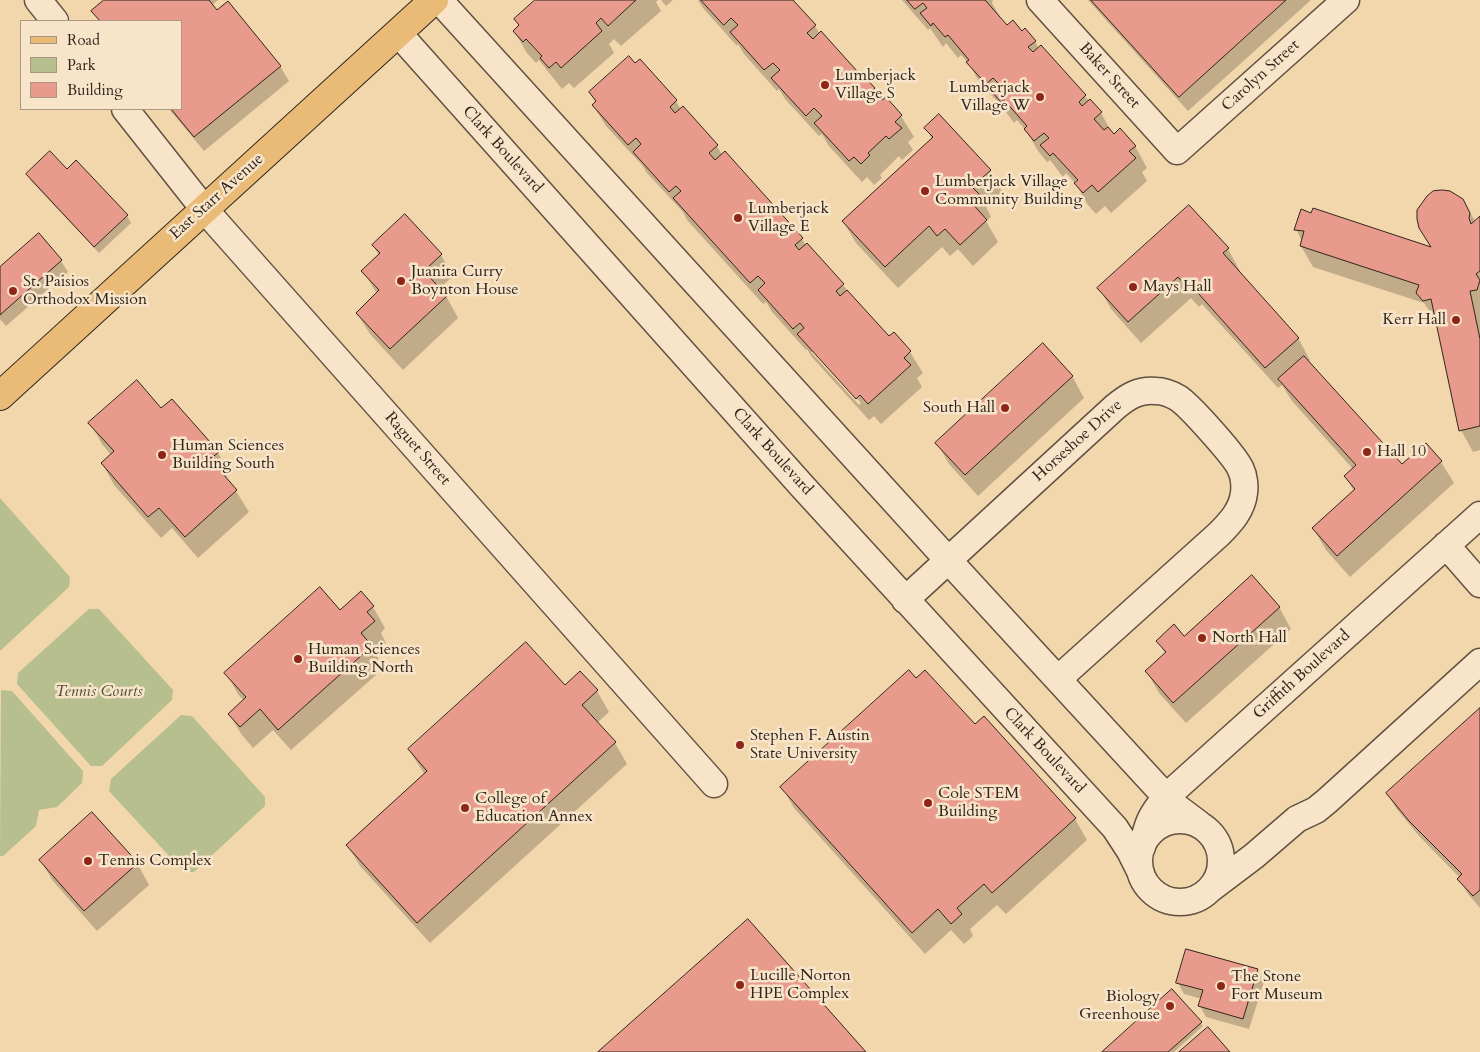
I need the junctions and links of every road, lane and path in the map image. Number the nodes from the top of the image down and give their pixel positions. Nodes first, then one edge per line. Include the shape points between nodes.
1 (38, 0) edge
2 (434, 0) edge
3 (439, 0) edge
4 (1040, 0) edge
5 (1346, 0) edge
6 (54, 20) edge
7 (398, 33) junction
8 (126, 110) edge
9 (1177, 151) joint
10 (204, 209) junction
11 (0, 396) edge
12 (1480, 515) edge
13 (1446, 545) junction
14 (948, 560) junction
15 (1480, 584) edge
16 (905, 600) junction
17 (1480, 662) edge
18 (1058, 679) junction
19 (714, 784) dead end
20 (1166, 797) junction
21 (1199, 824) junction
22 (1142, 846) junction
23 (1141, 873) junction
24 (1209, 890) junction

1 - 6 street
2 - 7 main road, East Starr Avenue
3 - 14 street
4 - 9 street, Baker Street
5 - 9 street, Carolyn Street
7 - 10 main road, East Starr Avenue
7 - 16 street, Clark Boulevard
8 - 10 street, Raguet Street
10 - 11 main road, East Starr Avenue
10 - 19 street, Raguet Street
12 - 13 street, Griffith Boulevard
13 - 15 street
13 - 20 street, Griffith Boulevard
14 - 16 street, Horseshoe Drive
14 - 18 street
14 - 18 street, Horseshoe Drive via 1130,395 1155,390 1168,393 1192,411 1241,469 1244,492 1238,513 1219,534
16 - 23 street, Clark Boulevard via 1113,826
17 - 24 street via 1327,801 1297,819
18 - 20 street
20 - 21 street
20 - 22 street, Griffith Boulevard via 1148,821
21 - 22 street via 1172,820 1148,835
21 - 24 street via 1210,832 1222,858 1220,872
22 - 23 street
23 - 24 street via 1147,885 1167,900 1194,900

